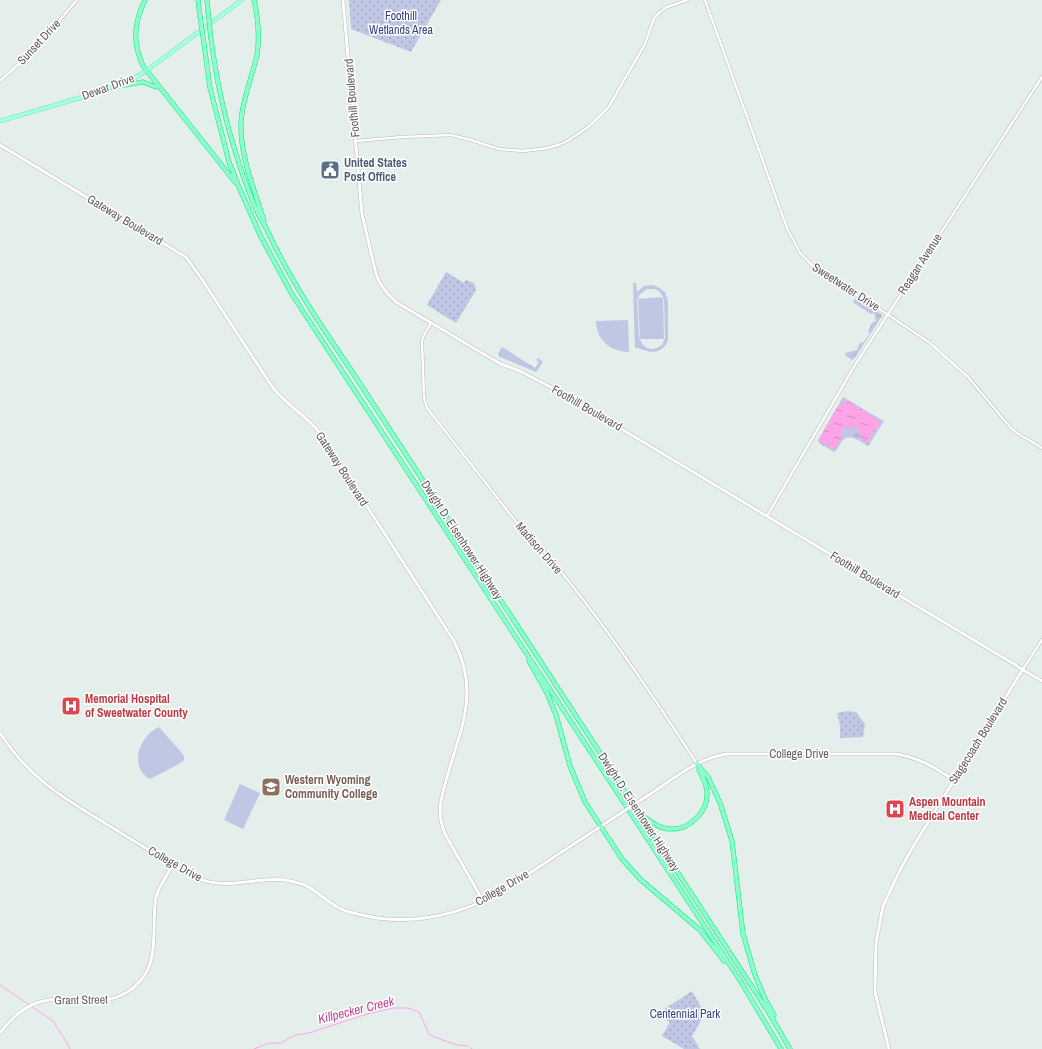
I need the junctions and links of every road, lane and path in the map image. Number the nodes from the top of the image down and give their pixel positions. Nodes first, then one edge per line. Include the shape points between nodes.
1 (76, 0) edge
2 (145, 0) edge
3 (198, 0) edge
4 (207, 0) edge
5 (242, 0) edge
6 (254, 0) edge
7 (343, 0) edge
8 (687, 0) edge
9 (705, 0) edge
10 (146, 71) junction
11 (1042, 76) edge
12 (0, 81) edge
13 (112, 87) junction
14 (161, 90) junction
15 (0, 121) edge
16 (356, 141) junction
17 (0, 145) edge
18 (238, 186) junction
19 (269, 236) junction
20 (888, 314) junction
21 (430, 322) junction
22 (1042, 448) edge
23 (768, 516) junction
24 (507, 622) junction
25 (1042, 640) edge
26 (1023, 669) junction
27 (1042, 681) edge
28 (0, 733) edge
29 (697, 764) junction
30 (954, 780) junction
31 (640, 813) junction
32 (601, 826) junction
33 (173, 865) junction
34 (483, 901) junction
35 (740, 982) junction
36 (0, 1034) edge
37 (781, 1049) edge
38 (791, 1049) edge
39 (889, 1049) edge

1 - 12 street, Sunset Drive via 35,49
2 - 10 highway via 135,34 137,52
3 - 18 highway, Dwight D. Eisenhower Highway, bridge via 210,88 229,162
4 - 19 highway, Dwight D. Eisenhower Highway, bridge via 214,67 225,115 251,199
5 - 10 main road, Dewar Drive
6 - 19 highway via 258,27 257,54 243,103 242,144
7 - 16 main road, Foothill Boulevard
8 - 16 street via 667,7 654,18 645,44 608,108 581,132 561,144 523,151 499,149 451,136
9 - 20 street, Sweetwater Drive via 796,247 818,271
10 - 13 main road, Dewar Drive
10 - 14 highway
11 - 20 street, Reagan Avenue
13 - 14 highway via 143,82
13 - 15 main road, Dewar Drive
14 - 18 highway
16 - 21 main road, Foothill Boulevard via 362,214 378,279 393,299
17 - 34 main road, Gateway Boulevard via 188,259 273,388 318,432 454,641 465,669 468,699 441,798 440,817 446,834
18 - 24 highway, Dwight D. Eisenhower Highway via 261,237 293,296
19 - 31 highway, Dwight D. Eisenhower Highway via 315,318
20 - 22 street, Sweetwater Drive via 930,343 968,377 1016,433
20 - 23 street, Reagan Avenue via 855,365
21 - 23 main road, Foothill Boulevard via 491,359 541,381
21 - 29 street, Madison Drive via 422,342 424,397 427,408 528,537 547,556 600,622
23 - 26 main road, Foothill Boulevard
24 - 32 highway via 547,692 570,766 585,802
24 - 35 highway, Dwight D. Eisenhower Highway
25 - 26 street, Stagecoach Boulevard
26 - 27 main road, Foothill Boulevard
26 - 30 main road, Stagecoach Boulevard
28 - 33 main road, College Drive via 21,762 54,792
29 - 30 main road, College Drive via 727,754 896,754 920,760
29 - 31 highway via 707,794 700,815 692,823 672,829 662,828
29 - 32 main road, College Drive, bridge
29 - 38 highway via 708,777 720,803 732,841 743,934 754,975
30 - 39 main road, Stagecoach Boulevard via 901,868 883,906 876,943 875,992
31 - 38 highway, Dwight D. Eisenhower Highway
32 - 34 main road, College Drive
32 - 35 highway via 622,859 641,880 700,930
33 - 34 main road, College Drive via 201,880 218,884 280,880 296,882 314,890 341,909 374,918 426,918 460,910
33 - 36 main road, Grant Street via 156,896 152,954 148,967 136,986 118,998 108,1000 64,999 34,1004 22,1010
35 - 37 highway, Dwight D. Eisenhower Highway

